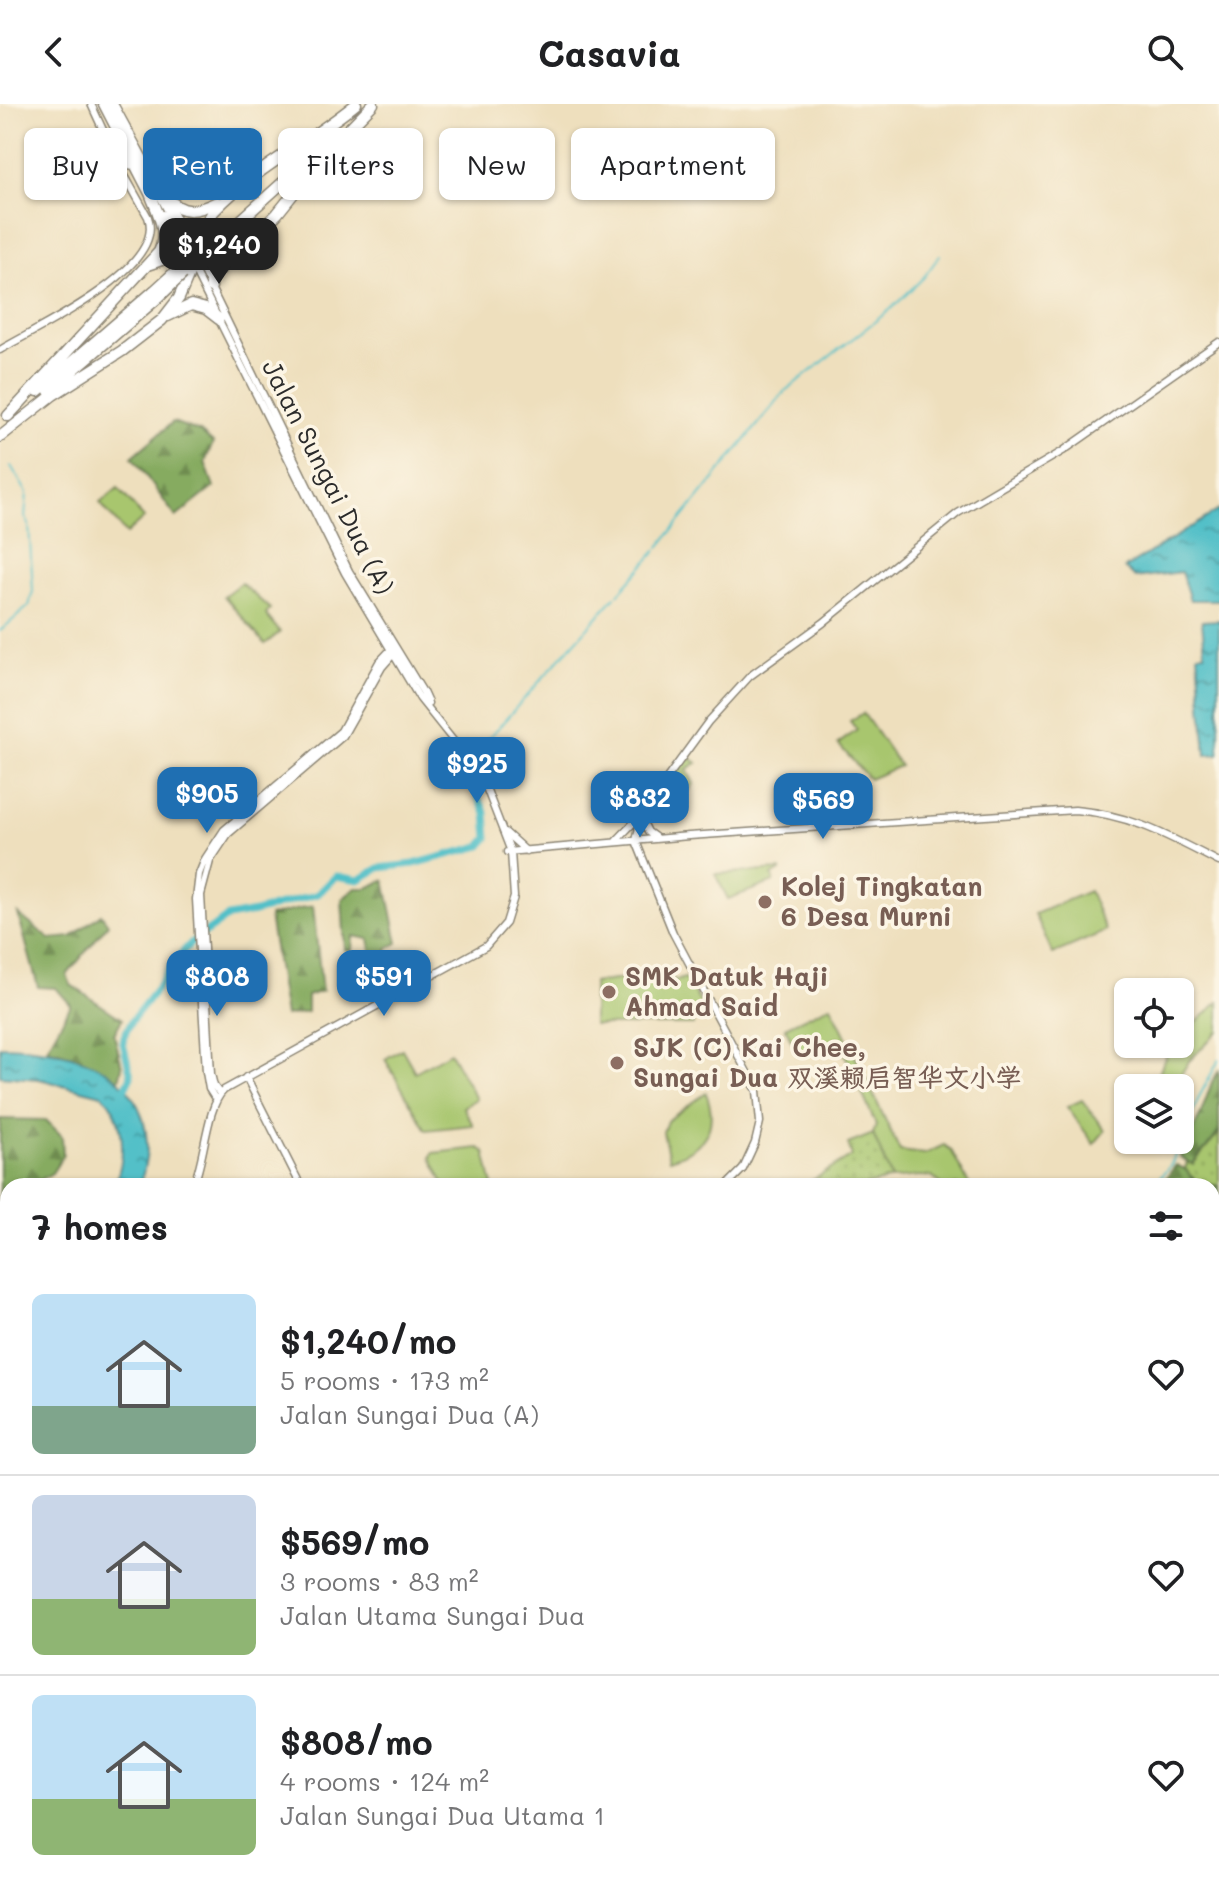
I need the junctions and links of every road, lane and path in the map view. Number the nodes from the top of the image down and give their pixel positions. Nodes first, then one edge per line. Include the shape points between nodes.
1 (91, 104) edge
2 (104, 104) edge
3 (112, 104) edge
4 (358, 104) edge
5 (372, 104) edge
6 (115, 126) joint
7 (102, 128) edge
8 (127, 164) edge
9 (134, 164) junction
10 (143, 170) edge
11 (262, 173) edge
12 (143, 176) edge
13 (127, 179) edge
14 (154, 200) edge
15 (158, 200) edge
16 (168, 200) edge
17 (222, 200) edge
18 (226, 200) edge
19 (230, 226) junction
20 (244, 246) junction
21 (192, 260) junction
22 (145, 267) junction
23 (211, 287) junction
24 (157, 293) junction
25 (167, 316) junction
26 (219, 319) junction
27 (1219, 342) edge
28 (0, 350) edge
29 (4, 419) edge
30 (0, 437) edge
31 (381, 634) junction
32 (393, 650) junction
33 (380, 664) junction
34 (399, 665) junction
35 (429, 707) junction
36 (643, 814) junction
37 (502, 829) junction
38 (658, 838) junction
39 (636, 841) junction
40 (613, 844) junction
41 (508, 850) junction
42 (526, 851) junction
43 (1219, 862) edge
44 (512, 869) junction
45 (246, 1077) junction
46 (211, 1087) junction
47 (218, 1098) junction
48 (197, 1178) edge
49 (297, 1178) edge
50 (734, 1178) edge

1 - 7 main road
2 - 6 highway
3 - 10 highway
4 - 11 highway
4 - 19 highway
5 - 19 highway
5 - 20 highway
6 - 9 highway
8 - 9 highway
9 - 12 highway
13 - 28 main road via 151,225 145,248 109,285
14 - 22 highway via 163,243
15 - 21 highway
16 - 17 highway via 184,210 204,209
18 - 21 highway via 203,223
19 - 24 highway, bridge
20 - 21 highway via 221,257
20 - 23 highway via 212,277
21 - 22 highway via 160,259
21 - 23 main road, Jalan Sungai Dua (A)
21 - 25 highway
21 - 26 main road, Jalan Sungai Dua (A)
22 - 29 highway
23 - 32 main road, Jalan Sungai Dua (A)
24 - 29 highway
24 - 30 highway
25 - 26 highway via 191,305
25 - 30 highway
26 - 31 main road, Jalan Sungai Dua (A) via 345,573
27 - 36 main road via 1063,451 958,513 750,676 708,722
31 - 32 main road, Jalan Sungai Dua (A)
31 - 33 main road
32 - 33 main road
32 - 34 main road, Jalan Sungai Dua (A)
32 - 35 main road, Jalan Sungai Dua (A)
33 - 34 main road
33 - 46 main road via 343,736 250,813 221,842 204,875 199,918
34 - 35 main road, Jalan Sungai Dua (A)
35 - 37 main road, Jalan Sungai Dua (A) via 480,775
36 - 38 main road via 648,832
36 - 39 main road
36 - 40 main road
37 - 41 main road, Jalan Sungai Dua (A)
37 - 42 main road
38 - 39 main road
38 - 43 main road via 1075,810 1135,821
39 - 40 main road
39 - 50 main road via 673,933 757,1091 760,1122 755,1143
40 - 42 main road
41 - 42 main road
41 - 44 main road, Jalan Sungai Dua (A)
42 - 44 main road
44 - 45 main road, Jalan Sungai Dua (A) via 510,915 486,946
45 - 47 main road, Jalan Sungai Dua (A)
45 - 49 main road
46 - 47 main road
46 - 47 main road
47 - 48 main road

